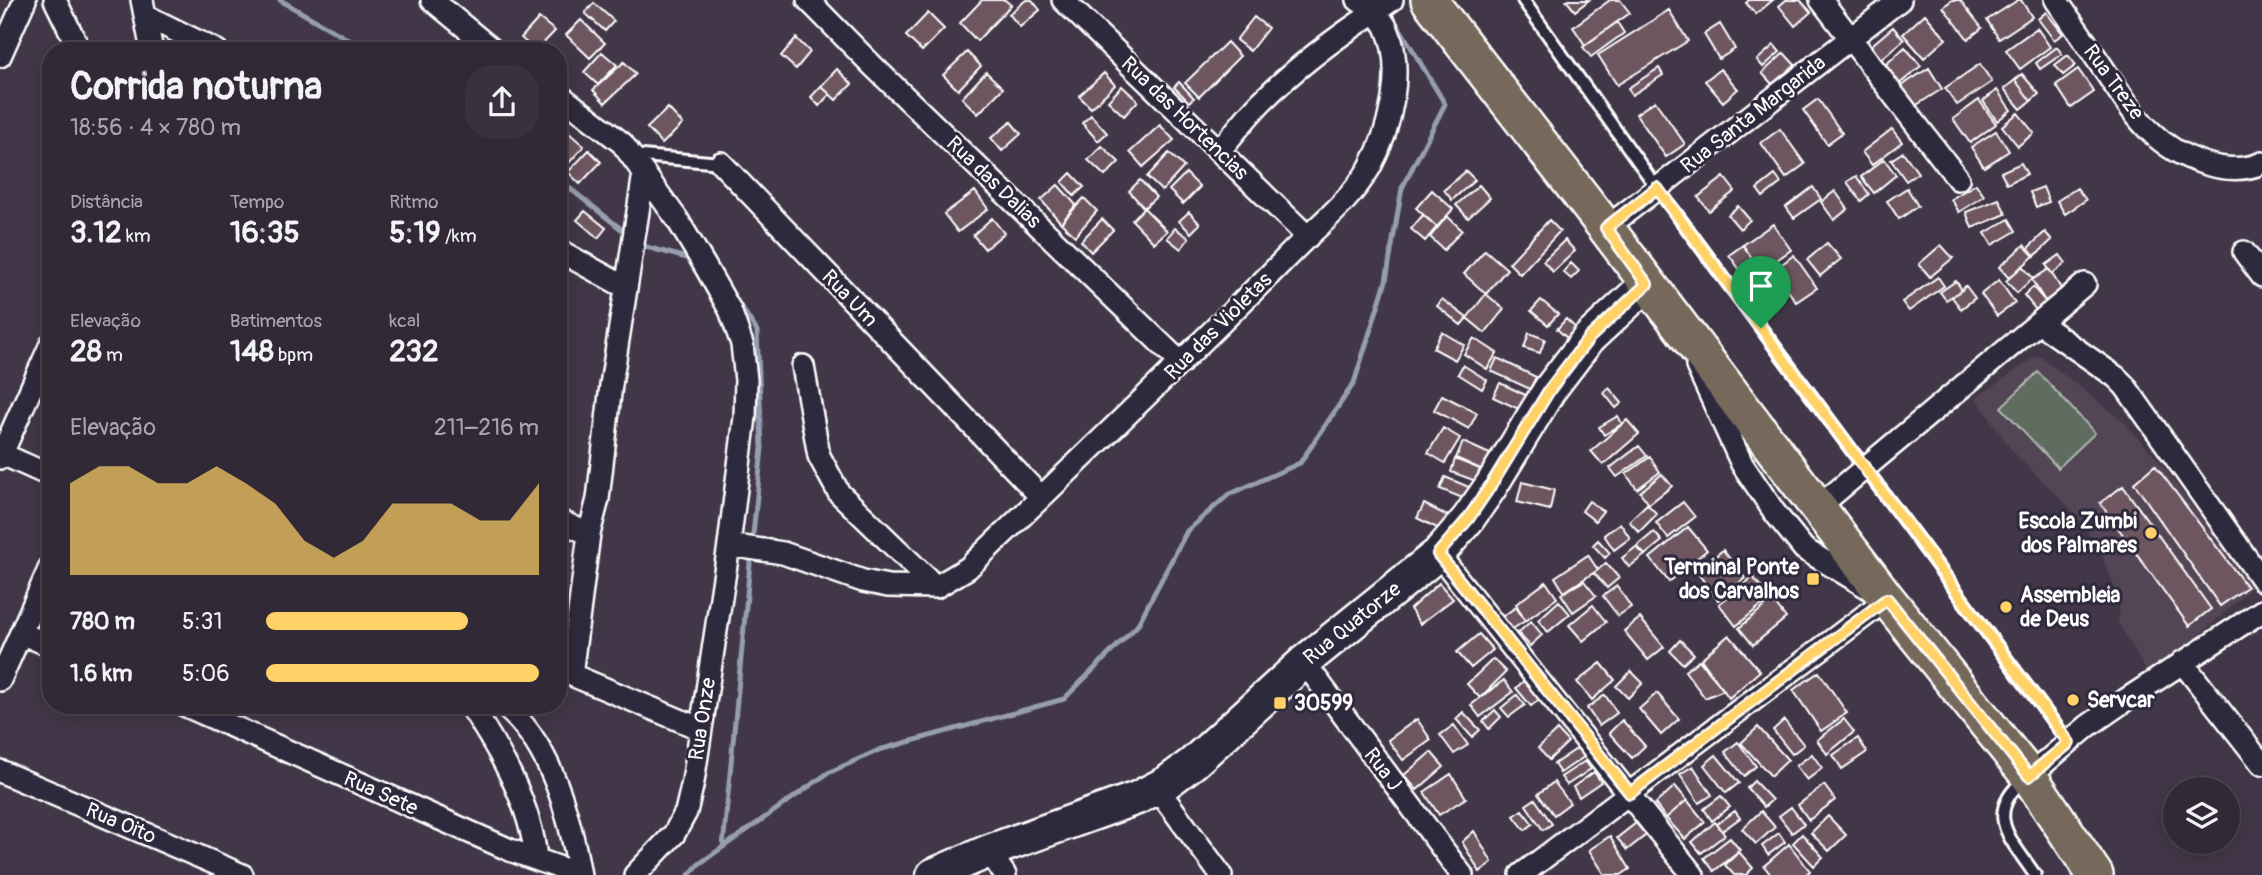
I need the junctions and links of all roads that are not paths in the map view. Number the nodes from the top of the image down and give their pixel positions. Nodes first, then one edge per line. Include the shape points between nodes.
1 (25, 0) edge
2 (55, 0) edge
3 (432, 0) edge
4 (808, 0) edge
5 (1063, 0) edge
6 (1429, 0) edge
7 (1523, 0) edge
8 (1821, 0) edge
9 (1900, 0) edge
10 (2056, 0) edge
11 (1375, 4) edge
12 (144, 8) edge
13 (1850, 38) junction
14 (76, 42) edge
15 (150, 42) edge
16 (202, 42) edge
17 (483, 42) edge
18 (0, 56) edge
19 (567, 101) edge
20 (1219, 151) junction
21 (721, 163) joint
22 (2262, 163) edge
23 (637, 164) junction
24 (1958, 179) dead end
25 (1657, 188) junction
26 (1606, 228) junction
27 (1307, 237) junction
28 (2244, 252) dead end
29 (567, 255) edge
30 (2262, 276) edge
31 (1647, 284) junction
32 (2085, 284) dead end
33 (625, 287) junction
34 (2039, 323) junction
35 (1679, 326) junction
36 (1181, 363) junction
37 (42, 364) edge
38 (803, 366) dead end
39 (1, 456) edge
40 (1866, 467) junction
41 (42, 472) edge
42 (1041, 497) junction
43 (1817, 508) junction
44 (567, 524) edge
45 (589, 534) junction
46 (729, 545) junction
47 (1438, 554) junction
48 (2262, 580) edge
49 (42, 585) edge
50 (936, 587) junction
51 (1887, 599) junction
52 (2262, 611) edge
53 (21, 633) junction
54 (42, 642) edge
55 (567, 655) edge
56 (1304, 662) junction
57 (2182, 662) junction
58 (567, 673) edge
59 (0, 680) edge
60 (205, 714) edge
61 (475, 714) edge
62 (514, 714) edge
63 (701, 729) junction
64 (2069, 743) junction
65 (2262, 764) edge
66 (0, 771) edge
67 (2029, 776) junction
68 (1157, 788) junction
69 (1630, 793) junction
70 (536, 859) junction
71 (997, 863) edge
72 (2088, 872) edge
73 (242, 875) edge
74 (580, 875) edge
75 (635, 875) edge
76 (933, 875) edge
77 (1221, 875) edge
78 (1462, 875) edge
79 (1521, 875) edge
80 (1693, 875) edge
81 (2035, 875) edge

1 - 18 street
2 - 14 street
3 - 17 street
4 - 36 street, Rua das Dalias
5 - 20 street, Rua das Hortencias
6 - 26 main road
7 - 25 lane
8 - 13 street
9 - 13 street, Rua Santa Margarida
10 - 22 street, Rua Treze via 2151,132 2192,158 2219,168
11 - 20 street via 1259,104
11 - 27 street, Rua das Violetas via 1393,48 1394,76 1382,142 1353,192
12 - 15 street
12 - 16 street
13 - 24 street
13 - 25 street, Rua Santa Margarida
19 - 23 street via 622,142
20 - 27 street, Rua das Hortencias
21 - 23 lane, Rua Um
21 - 42 street, Rua Um
23 - 33 street
23 - 46 street via 702,260 730,310 742,344 745,418
25 - 26 street, Rua Santa Margarida
25 - 40 lane
26 - 31 main road
27 - 36 street, Rua das Violetas
28 - 30 street
29 - 33 street
31 - 35 main road
31 - 47 street, Rua Quatorze via 1589,338 1550,389 1476,508
32 - 34 street
33 - 45 street via 600,486
34 - 40 street
34 - 48 street via 2125,386
35 - 43 main road
35 - 51 street via 1742,464 1775,513 1804,549
36 - 42 street, Rua das Violetas
37 - 39 street
38 - 50 street via 819,456 839,493
39 - 41 street
40 - 43 street
40 - 64 lane
42 - 50 street, Rua das Violetas via 968,568
43 - 51 main road
44 - 45 street
45 - 55 street
46 - 50 street via 806,560 863,581
46 - 63 street, Rua Onze
47 - 56 street, Rua Quatorze
47 - 69 street
49 - 53 street
51 - 67 main road
51 - 69 street
52 - 57 street
53 - 54 street
53 - 59 street
56 - 68 street, Rua Quatorze via 1193,763
56 - 78 street, Rua J
57 - 64 street
57 - 65 street
58 - 63 street
60 - 70 street, Rua Sete
61 - 70 street via 521,801
62 - 74 street via 539,747 573,834
63 - 75 street, Rua Onze via 686,812 674,834
64 - 67 street
66 - 73 street, Rua Oito
67 - 72 main road
67 - 81 lane via 2013,789 2003,813 2008,838
68 - 71 street, Rua Quatorze
68 - 77 street
69 - 79 street
69 - 80 street
70 - 74 street, Rua Sete
71 - 76 street, Rua Quatorze

